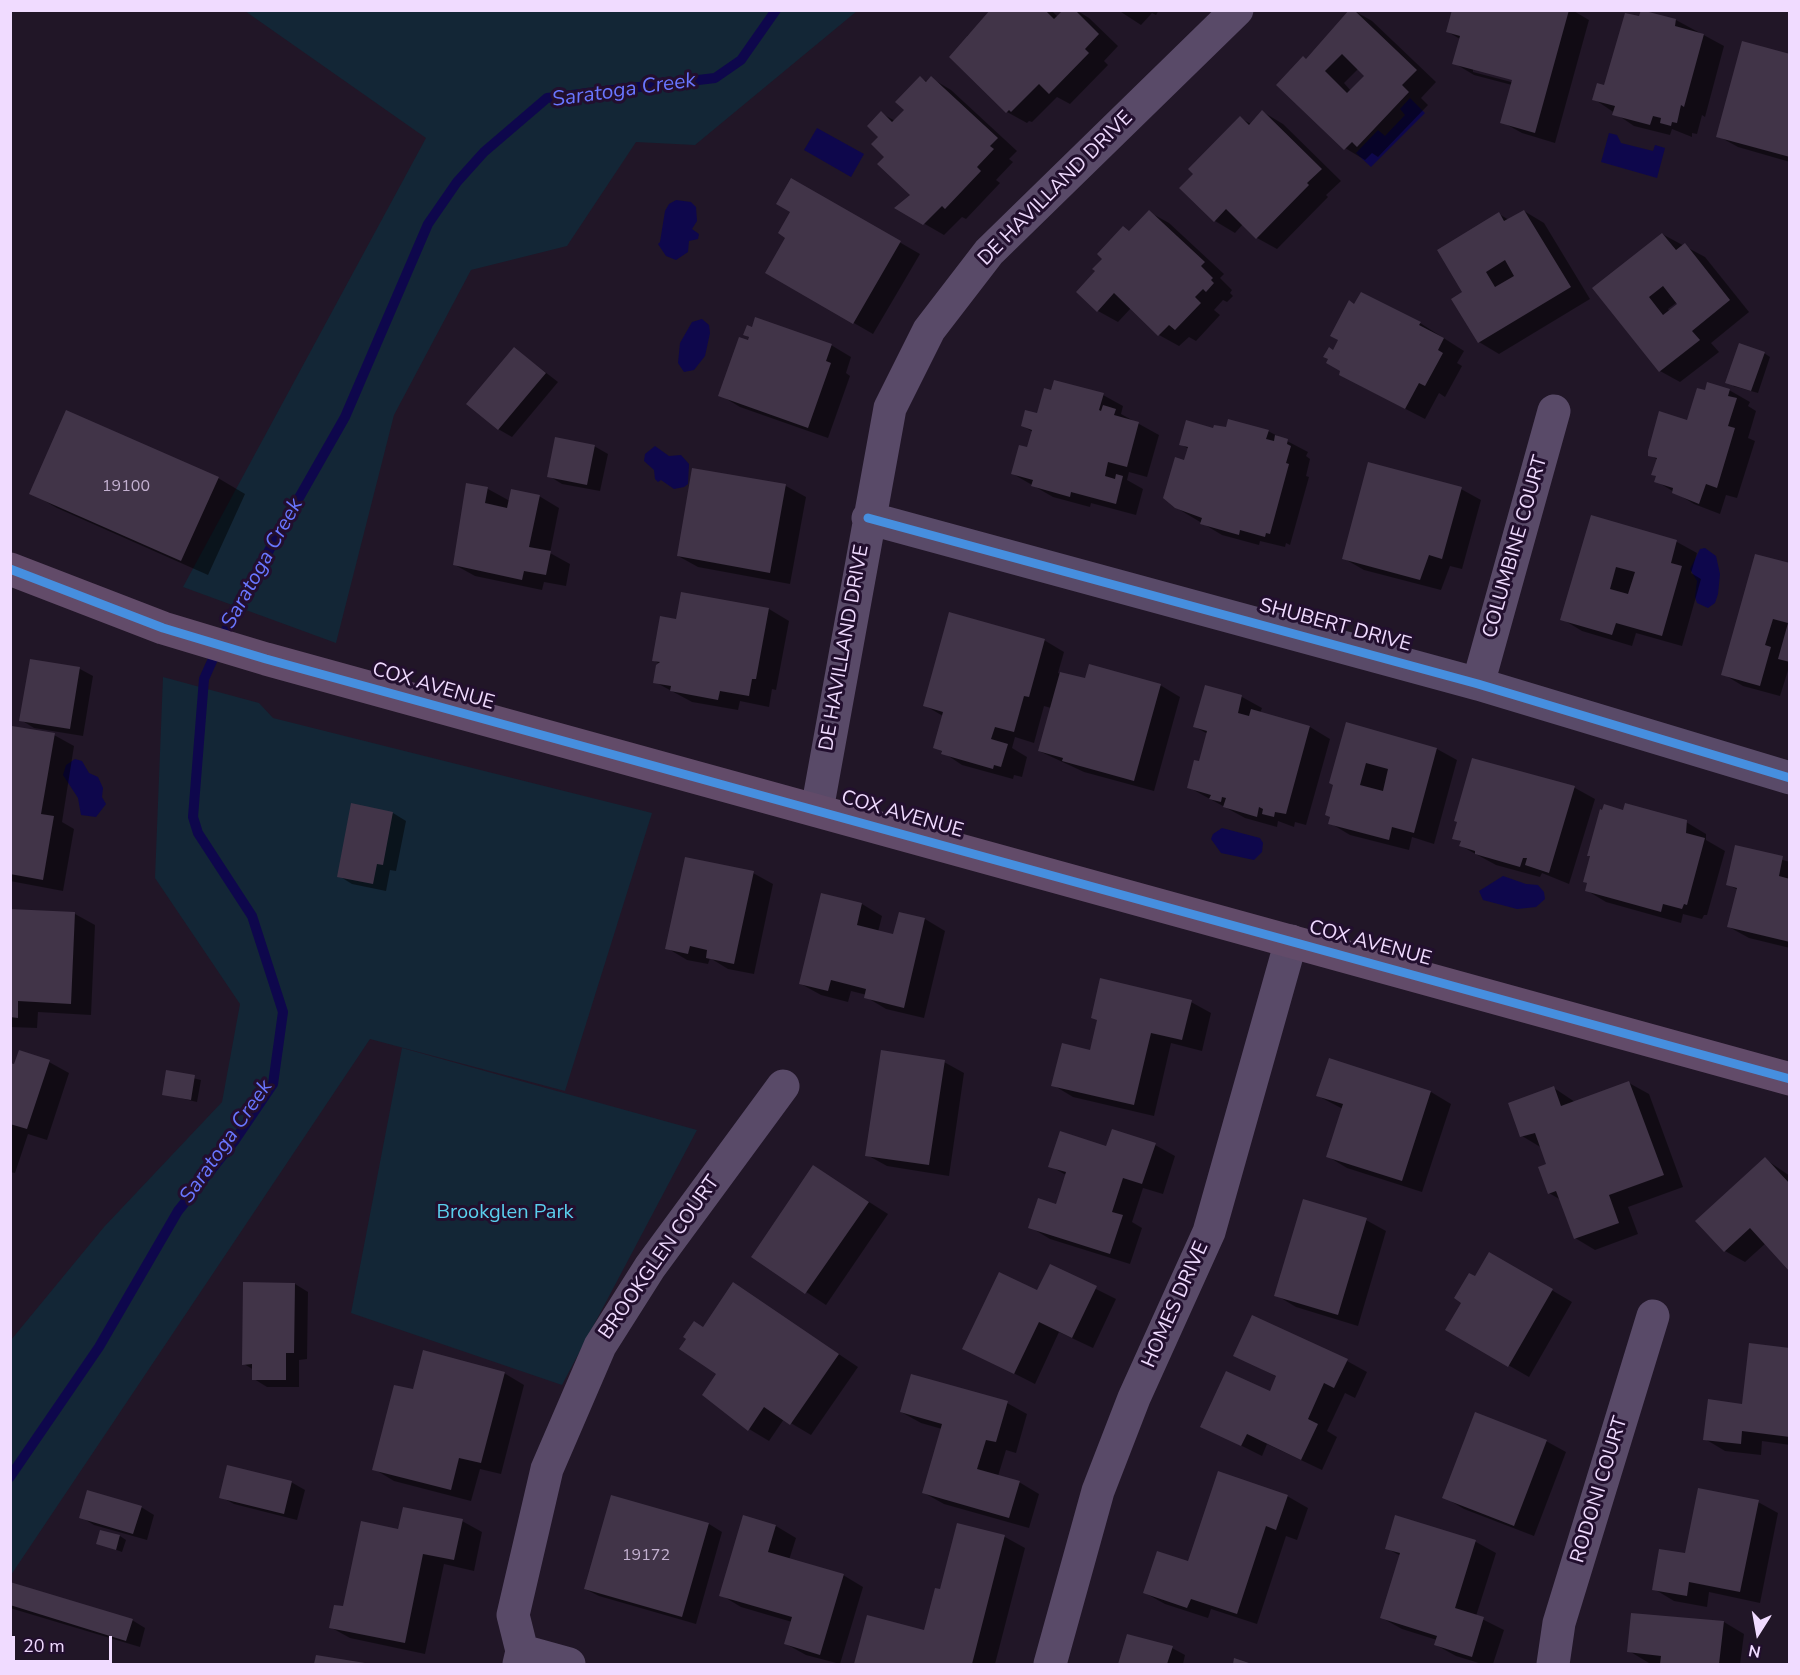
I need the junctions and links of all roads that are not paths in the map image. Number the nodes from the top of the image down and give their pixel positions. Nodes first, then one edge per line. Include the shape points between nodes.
1 (1237, 10) edge
2 (1554, 411) dead end
3 (868, 518) junction
4 (10, 569) edge
5 (1478, 684) junction
6 (1790, 778) edge
7 (817, 810) junction
8 (1291, 941) junction
9 (1790, 1079) edge
10 (783, 1086) dead end
11 (1653, 1316) dead end
12 (521, 1658) edge
13 (569, 1665) edge
14 (1050, 1665) edge
15 (1553, 1665) edge

1 - 3 street, DE HAVILLAND DRIVE via 989,252 929,330 890,408
2 - 5 street, COLUMBINE COURT
3 - 5 street, SHUBERT DRIVE
3 - 7 street, DE HAVILLAND DRIVE
4 - 7 main road, COX AVENUE via 193,638
5 - 6 street, SHUBERT DRIVE
7 - 8 main road, COX AVENUE
8 - 9 main road, COX AVENUE
8 - 14 street, HOMES DRIVE via 1209,1232 1134,1398 1098,1491
10 - 12 street, BROOKGLEN COURT via 650,1268 600,1346 547,1469 513,1615
11 - 15 street, RODONI COURT via 1559,1623
12 - 13 street

